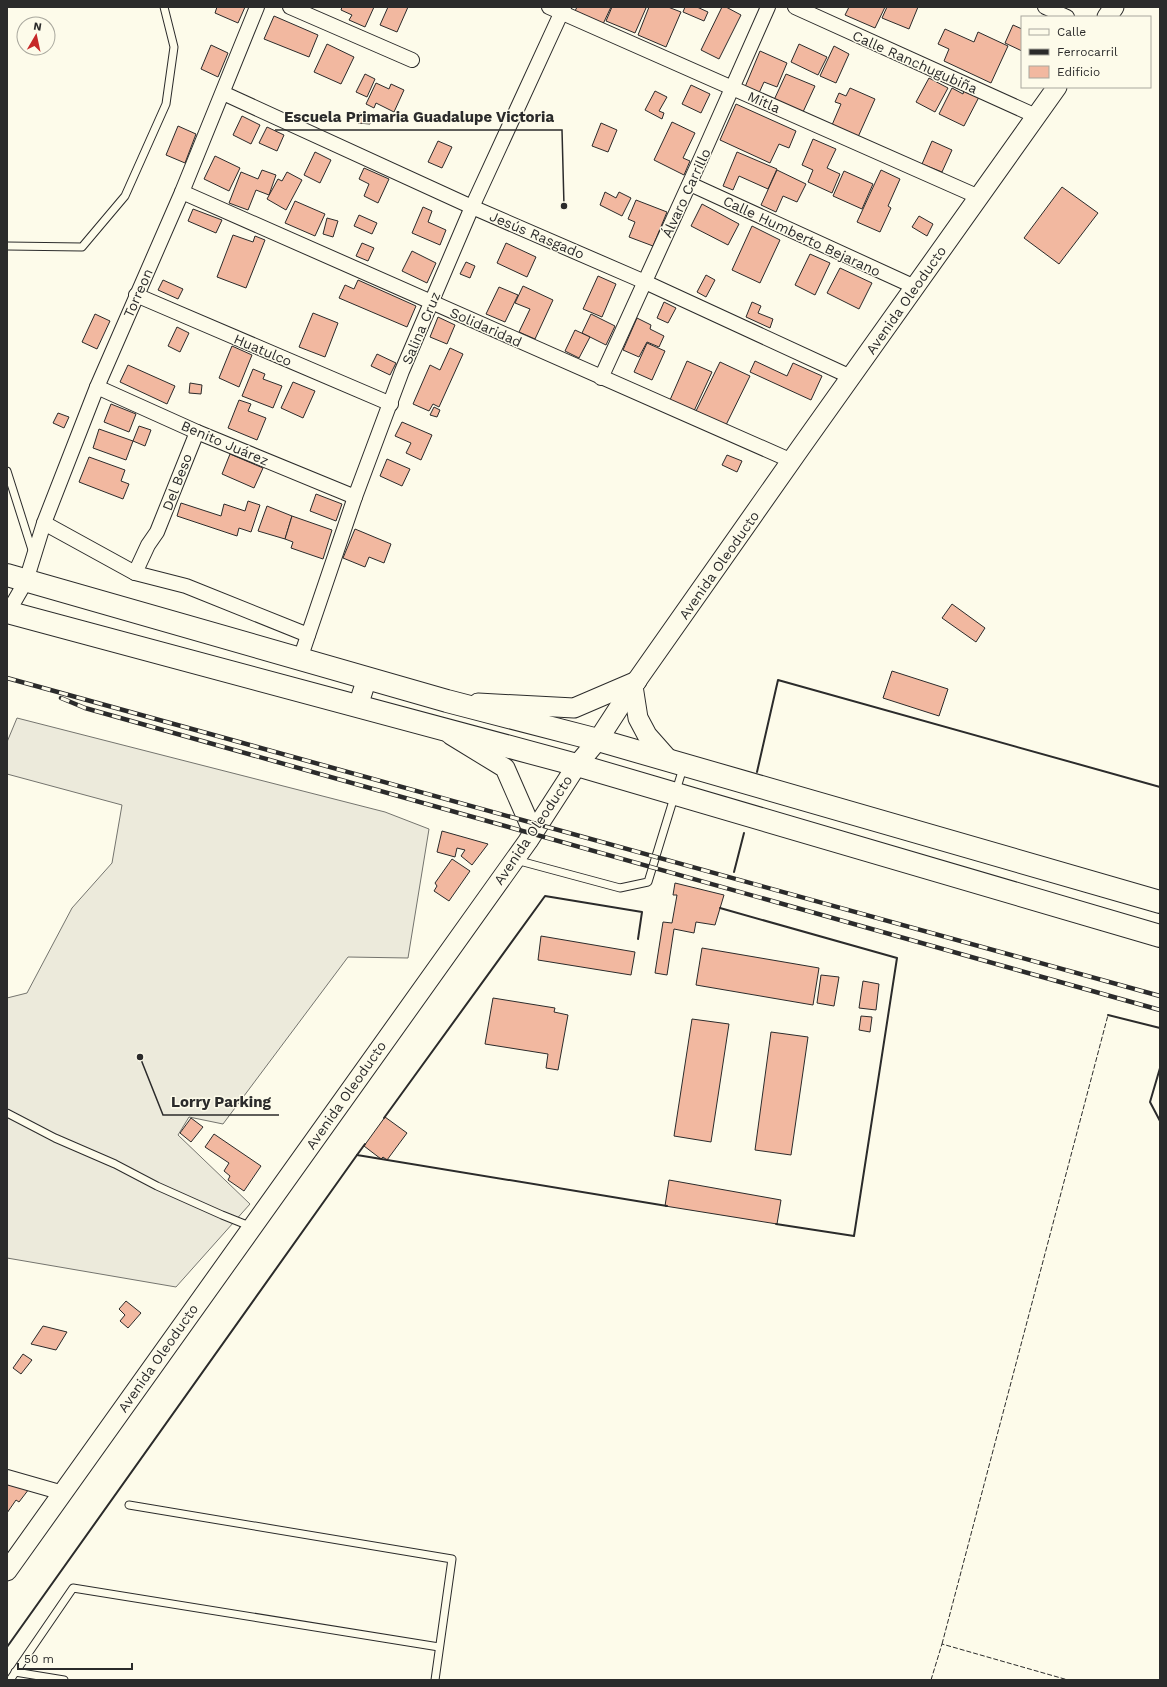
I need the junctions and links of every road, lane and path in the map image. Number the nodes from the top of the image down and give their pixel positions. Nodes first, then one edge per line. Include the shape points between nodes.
1 (164, 7) edge
2 (257, 7) edge
3 (290, 7) edge
4 (768, 7) edge
5 (795, 7) edge
6 (1045, 7) edge
7 (1114, 7) edge
8 (558, 9) edge
9 (1065, 16) edge
10 (1108, 16) edge
11 (412, 60) dead end
12 (733, 88) junction
13 (1056, 88) edge
14 (223, 93) junction
15 (1036, 116) junction
16 (690, 184) junction
17 (182, 192) junction
18 (978, 197) junction
19 (472, 207) junction
20 (7, 246) edge
21 (645, 282) junction
22 (914, 287) junction
23 (136, 295) junction
24 (431, 303) junction
25 (851, 377) junction
26 (601, 378) junction
27 (96, 387) junction
28 (390, 404) junction
29 (197, 432) junction
30 (792, 461) junction
31 (7, 471) edge
32 (355, 497) junction
33 (44, 523) junction
34 (34, 555) junction
35 (135, 572) junction
36 (16, 578) edge
37 (7, 612) edge
38 (308, 635) junction
39 (300, 659) junction
40 (367, 678) junction
41 (635, 684) junction
42 (447, 701) junction
43 (358, 706) junction
44 (439, 728) junction
45 (598, 740) junction
46 (677, 763) junction
47 (577, 765) junction
48 (675, 794) junction
49 (533, 832) junction
50 (514, 860) junction
51 (1160, 902) edge
52 (1160, 936) edge
53 (7, 1113) edge
54 (252, 1227) junction
55 (7, 1477) edge
56 (63, 1493) junction
57 (128, 1505) dead end
58 (7, 1571) edge
59 (439, 1647) junction
60 (16, 1672) junction
61 (10, 1680) edge
62 (64, 1680) edge
63 (434, 1680) edge

1 - 20 lane via 174,47 166,104 125,196 82,246
2 - 14 street, Torreon
3 - 11 street
4 - 12 street, Álvaro Carrillo
5 - 15 street, Calle Ranchugubiña
6 - 9 street
7 - 10 main road
8 - 12 street, Mitla
8 - 19 street, Salina Cruz
12 - 16 street, Álvaro Carrillo
12 - 18 street, Mitla
13 - 15 main road, Avenida Oleoducto
14 - 17 street, Torreon
14 - 19 street, Jesús Rasgado
15 - 18 main road, Avenida Oleoducto
16 - 21 street, Álvaro Carrillo
16 - 22 street, Calle Humberto Bejarano
17 - 23 street, Torreon
17 - 24 street, Solidaridad
18 - 22 main road, Avenida Oleoducto
19 - 21 street, Jesús Rasgado
19 - 24 street, Salina Cruz
21 - 25 street, Jesús Rasgado
21 - 26 street, Álvaro Carrillo
22 - 25 main road, Avenida Oleoducto
23 - 27 street, Torreon
23 - 28 street, Huatulco
24 - 26 street, Solidaridad
24 - 28 street, Salina Cruz
25 - 30 main road, Avenida Oleoducto
26 - 30 street, Solidaridad
27 - 29 street, Benito Juárez
27 - 33 street, Torreon
28 - 32 street, Salina Cruz
29 - 32 street, Benito Juárez
29 - 35 street, Del Beso via 158,532 148,545
30 - 41 main road, Avenida Oleoducto
31 - 34 lane
32 - 38 street, Salina Cruz
33 - 34 street, Torreon
33 - 35 street
34 - 36 street, Torreon
35 - 38 street via 186,586
36 - 37 street, Torreon
36 - 39 main road
37 - 43 main road
38 - 39 street, Salina Cruz
39 - 40 main road
40 - 42 main road
40 - 43 main road
41 - 42 main road via 574,708
41 - 45 main road, Avenida Oleoducto
41 - 46 main road via 638,718 647,735
42 - 45 main road
43 - 44 main road
44 - 47 main road
44 - 49 main road via 505,768
45 - 46 main road
45 - 47 main road, Avenida Oleoducto
46 - 48 lane
46 - 51 main road
47 - 48 main road
47 - 49 main road, Avenida Oleoducto
48 - 50 lane via 648,882 620,888
48 - 52 main road
49 - 50 main road, Avenida Oleoducto
50 - 54 main road, Avenida Oleoducto
53 - 54 lane via 157,1186
54 - 56 main road, Avenida Oleoducto
55 - 56 street
56 - 58 main road, Avenida Oleoducto via 15,1554
57 - 59 lane via 452,1559
59 - 60 lane via 73,1588
59 - 63 lane
60 - 61 lane
60 - 62 lane

